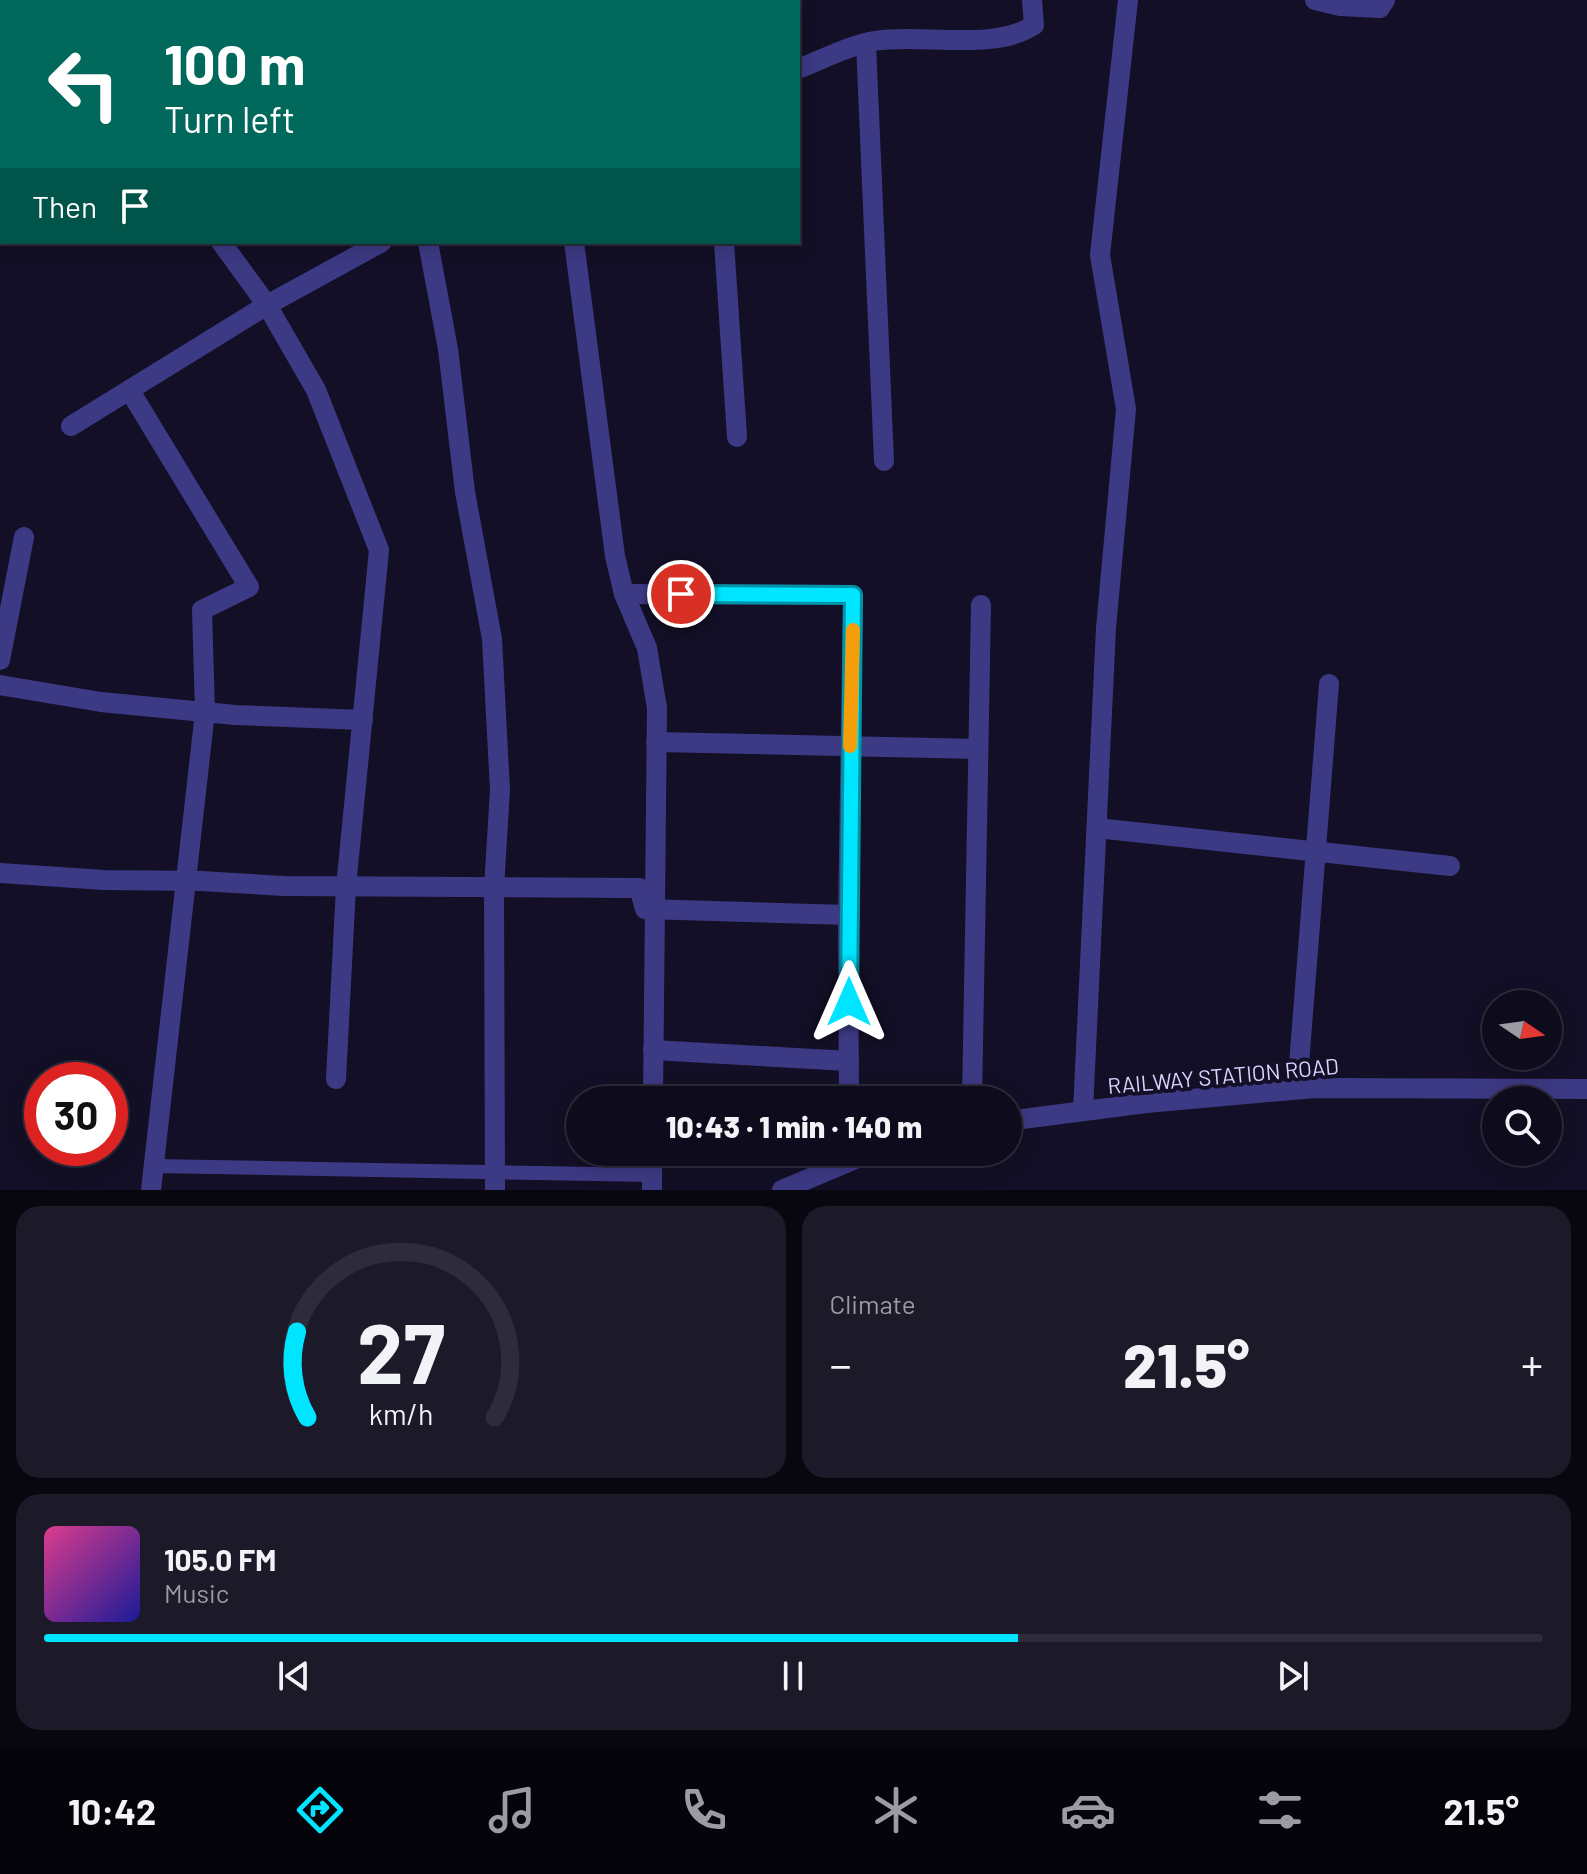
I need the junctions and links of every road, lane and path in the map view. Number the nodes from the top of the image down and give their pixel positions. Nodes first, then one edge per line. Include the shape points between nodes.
1 (1032, 0) edge
2 (1128, 0) edge
3 (1315, 0) edge
4 (1385, 0) edge
5 (866, 44) junction
6 (800, 68) edge
7 (222, 244) edge
8 (378, 244) edge
9 (428, 244) edge
10 (574, 244) edge
11 (724, 244) edge
12 (267, 305) junction
13 (130, 391) junction
14 (71, 426) dead end
15 (737, 437) dead end
16 (884, 461) dead end
17 (24, 537) dead end
18 (624, 594) junction
19 (981, 605) dead end
20 (0, 660) edge
21 (1329, 684) dead end
22 (0, 685) edge
23 (205, 712) junction
24 (363, 720) junction
25 (656, 742) junction
26 (850, 747) junction
27 (978, 749) junction
28 (1097, 828) junction
29 (1315, 852) junction
30 (1450, 866) dead end
31 (0, 873) edge
32 (186, 881) junction
33 (346, 887) junction
34 (494, 888) junction
35 (653, 910) junction
36 (848, 915) junction
37 (653, 1050) junction
38 (849, 1061) junction
39 (336, 1079) dead end
40 (653, 1086) edge
41 (849, 1086) edge
42 (972, 1086) edge
43 (1297, 1089) junction
44 (1587, 1089) edge
45 (1083, 1111) junction
46 (1022, 1119) edge
47 (153, 1166) junction
48 (838, 1166) edge
49 (495, 1180) edge
50 (652, 1183) edge
51 (818, 1183) edge
52 (151, 1190) edge
53 (782, 1190) edge

1 - 5 street via 1034,25 1020,34
2 - 28 street via 1100,255 1126,409 1106,628
3 - 4 street via 1380,8
5 - 6 street
5 - 16 street
7 - 12 street
8 - 12 street
9 - 34 street via 492,639 500,790
10 - 18 street
11 - 15 street
12 - 13 street
12 - 24 street via 316,390 379,550
13 - 14 street
13 - 23 street via 249,587 202,610
17 - 20 street
18 - 25 street via 647,648 657,708
18 - 26 street via 853,595
19 - 27 street
21 - 29 street
22 - 23 street
23 - 24 street
23 - 32 street
24 - 33 street
25 - 26 street
25 - 35 street
26 - 27 street
26 - 36 street
27 - 42 street
28 - 29 street
28 - 45 street
29 - 30 street
29 - 43 street
31 - 32 street
32 - 33 street
32 - 47 street
33 - 34 street
33 - 39 street
34 - 35 street via 639,888 645,909
34 - 49 street
35 - 36 street
35 - 37 street
36 - 38 street
37 - 38 street
37 - 40 street
38 - 41 street
43 - 44 street, RAILWAY STATION ROAD
43 - 45 street, RAILWAY STATION ROAD
45 - 46 street, RAILWAY STATION ROAD
47 - 49 lane
47 - 52 street
48 - 51 street
49 - 50 lane
51 - 53 street

